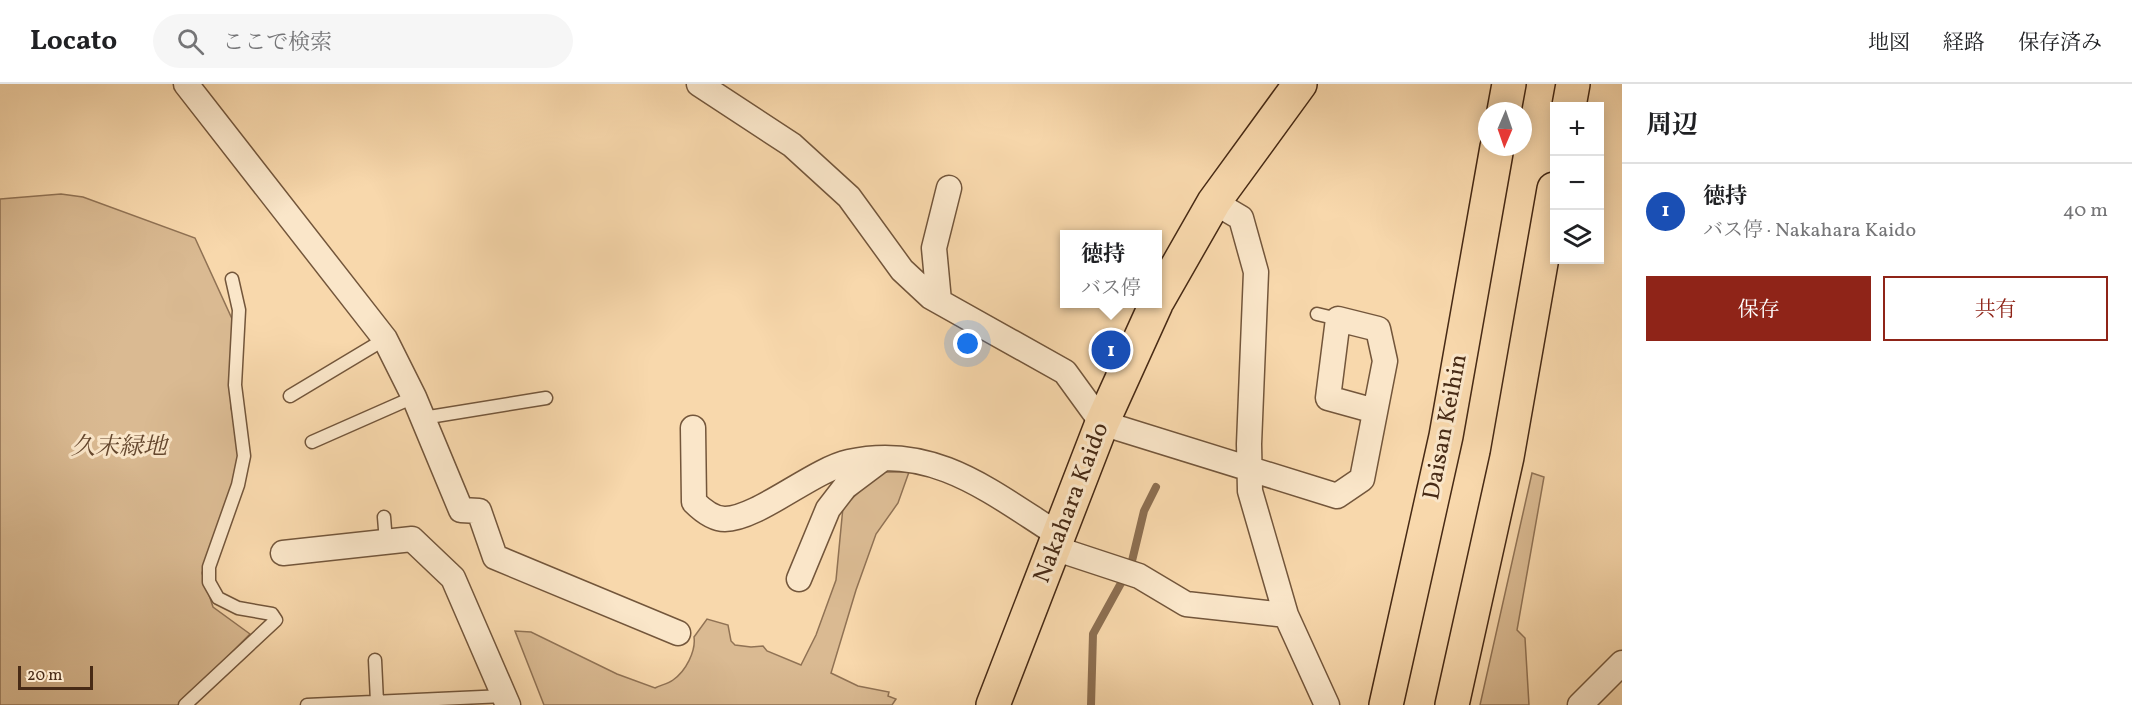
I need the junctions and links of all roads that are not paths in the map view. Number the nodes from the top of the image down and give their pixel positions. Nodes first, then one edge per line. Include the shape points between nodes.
1 (186, 84) edge
2 (699, 84) edge
3 (1509, 84) edge
4 (1573, 84) edge
5 (1295, 86) edge
6 (1506, 102) edge
7 (1570, 102) edge
8 (1495, 156) edge
9 (949, 188) dead end
10 (1214, 202) junction
11 (1550, 210) edge
12 (232, 279) dead end
13 (1162, 293) edge
14 (939, 301) junction
15 (1154, 308) edge
16 (385, 339) junction
17 (290, 396) dead end
18 (546, 398) dead end
19 (419, 407) junction
20 (1375, 411) junction
21 (1102, 423) junction
22 (693, 428) dead end
23 (312, 442) dead end
24 (881, 460) junction
25 (1249, 469) junction
26 (384, 517) dead end
27 (1056, 541) junction
28 (386, 542) junction
29 (283, 553) dead end
30 (799, 579) dead end
31 (1286, 615) junction
32 (678, 633) dead end
33 (375, 660) dead end
34 (1622, 663) edge
35 (506, 700) edge
36 (378, 702) junction
37 (185, 705) edge
38 (307, 705) edge
39 (993, 705) edge
40 (1327, 705) edge
41 (1386, 705) edge
42 (1452, 705) edge
43 (1580, 705) edge

1 - 16 street
2 - 14 street via 792,145 849,197 902,270
3 - 6 main road
4 - 7 main road
5 - 10 main road, Nakahara Kaido
8 - 41 main road, Daisan Keihin via 1446,435
9 - 14 street via 934,248
10 - 13 main road, Nakahara Kaido
10 - 25 street via 1241,218 1256,272
11 - 42 main road via 1507,457
12 - 37 lane via 239,310 235,385 244,456 209,567 209,582 218,598 238,608 272,614 276,620
14 - 21 street via 1065,372
15 - 21 main road, Nakahara Kaido
16 - 17 lane
16 - 19 street
18 - 19 lane
19 - 23 lane
19 - 32 street via 461,510 479,511 495,557
20 - 20 street via 1328,398 1327,316 1378,329 1385,361
20 - 25 street via 1362,479 1337,496
21 - 25 street
21 - 27 main road, Nakahara Kaido
22 - 24 street via 694,502 704,512 723,519 741,518 786,491 848,462
24 - 27 street via 922,461 960,473
24 - 30 street via 845,487 828,509
25 - 31 street via 1250,491
26 - 28 lane
27 - 31 street via 1139,576 1186,604
27 - 39 main road, Nakahara Kaido
28 - 29 street
28 - 35 street via 412,539 453,578
31 - 40 street
33 - 36 lane
34 - 43 street
35 - 36 lane
36 - 38 lane

